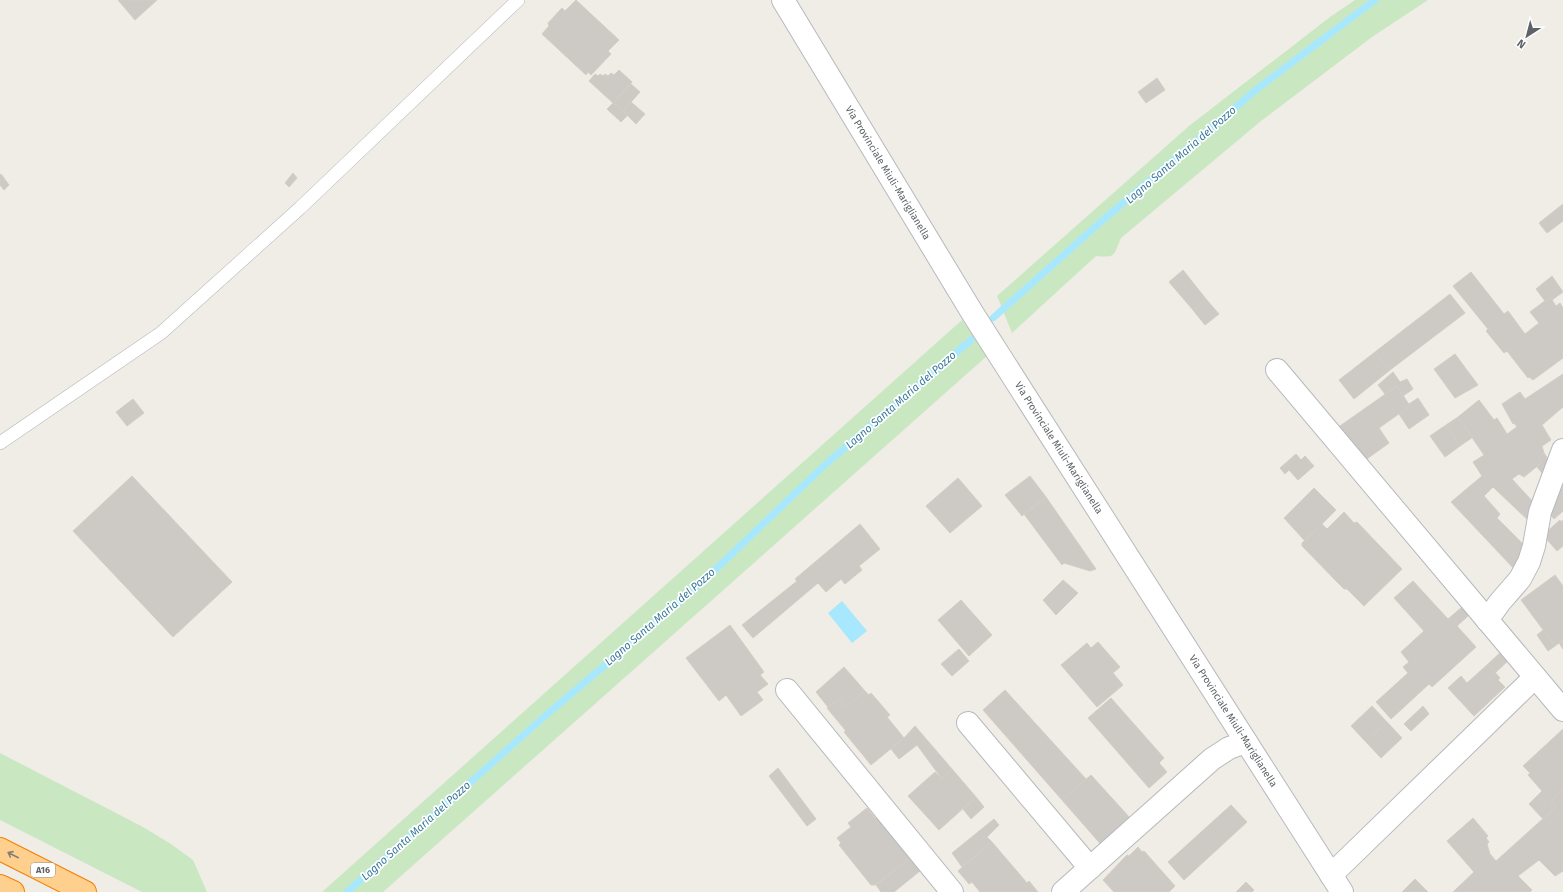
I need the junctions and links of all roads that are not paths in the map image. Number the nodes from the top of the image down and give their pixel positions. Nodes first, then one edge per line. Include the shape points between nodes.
1 (518, 0) edge
2 (783, 0) edge
3 (1277, 370) dead end
4 (0, 443) edge
5 (1563, 450) edge
6 (1487, 620) junction
7 (1535, 677) junction
8 (787, 690) dead end
9 (1563, 710) edge
10 (968, 724) dead end
11 (1246, 742) junction
12 (0, 849) edge
13 (1090, 868) junction
14 (1337, 884) edge
15 (0, 886) edge
16 (13, 892) edge
17 (85, 892) edge
18 (952, 892) edge
19 (1063, 892) edge

1 - 4 lane via 300,208 161,333
2 - 11 street, Via Provinciale Miuli-Mariglianella via 977,320
3 - 6 street
5 - 6 street via 1540,512 1529,562 1520,579
6 - 7 street
7 - 9 street
7 - 14 street
8 - 18 street
10 - 13 street
11 - 13 street via 1229,748 1212,759
11 - 14 street, Via Provinciale Miuli-Mariglianella
17 -> 12 highway, A16
13 - 19 street
15 - 16 highway

